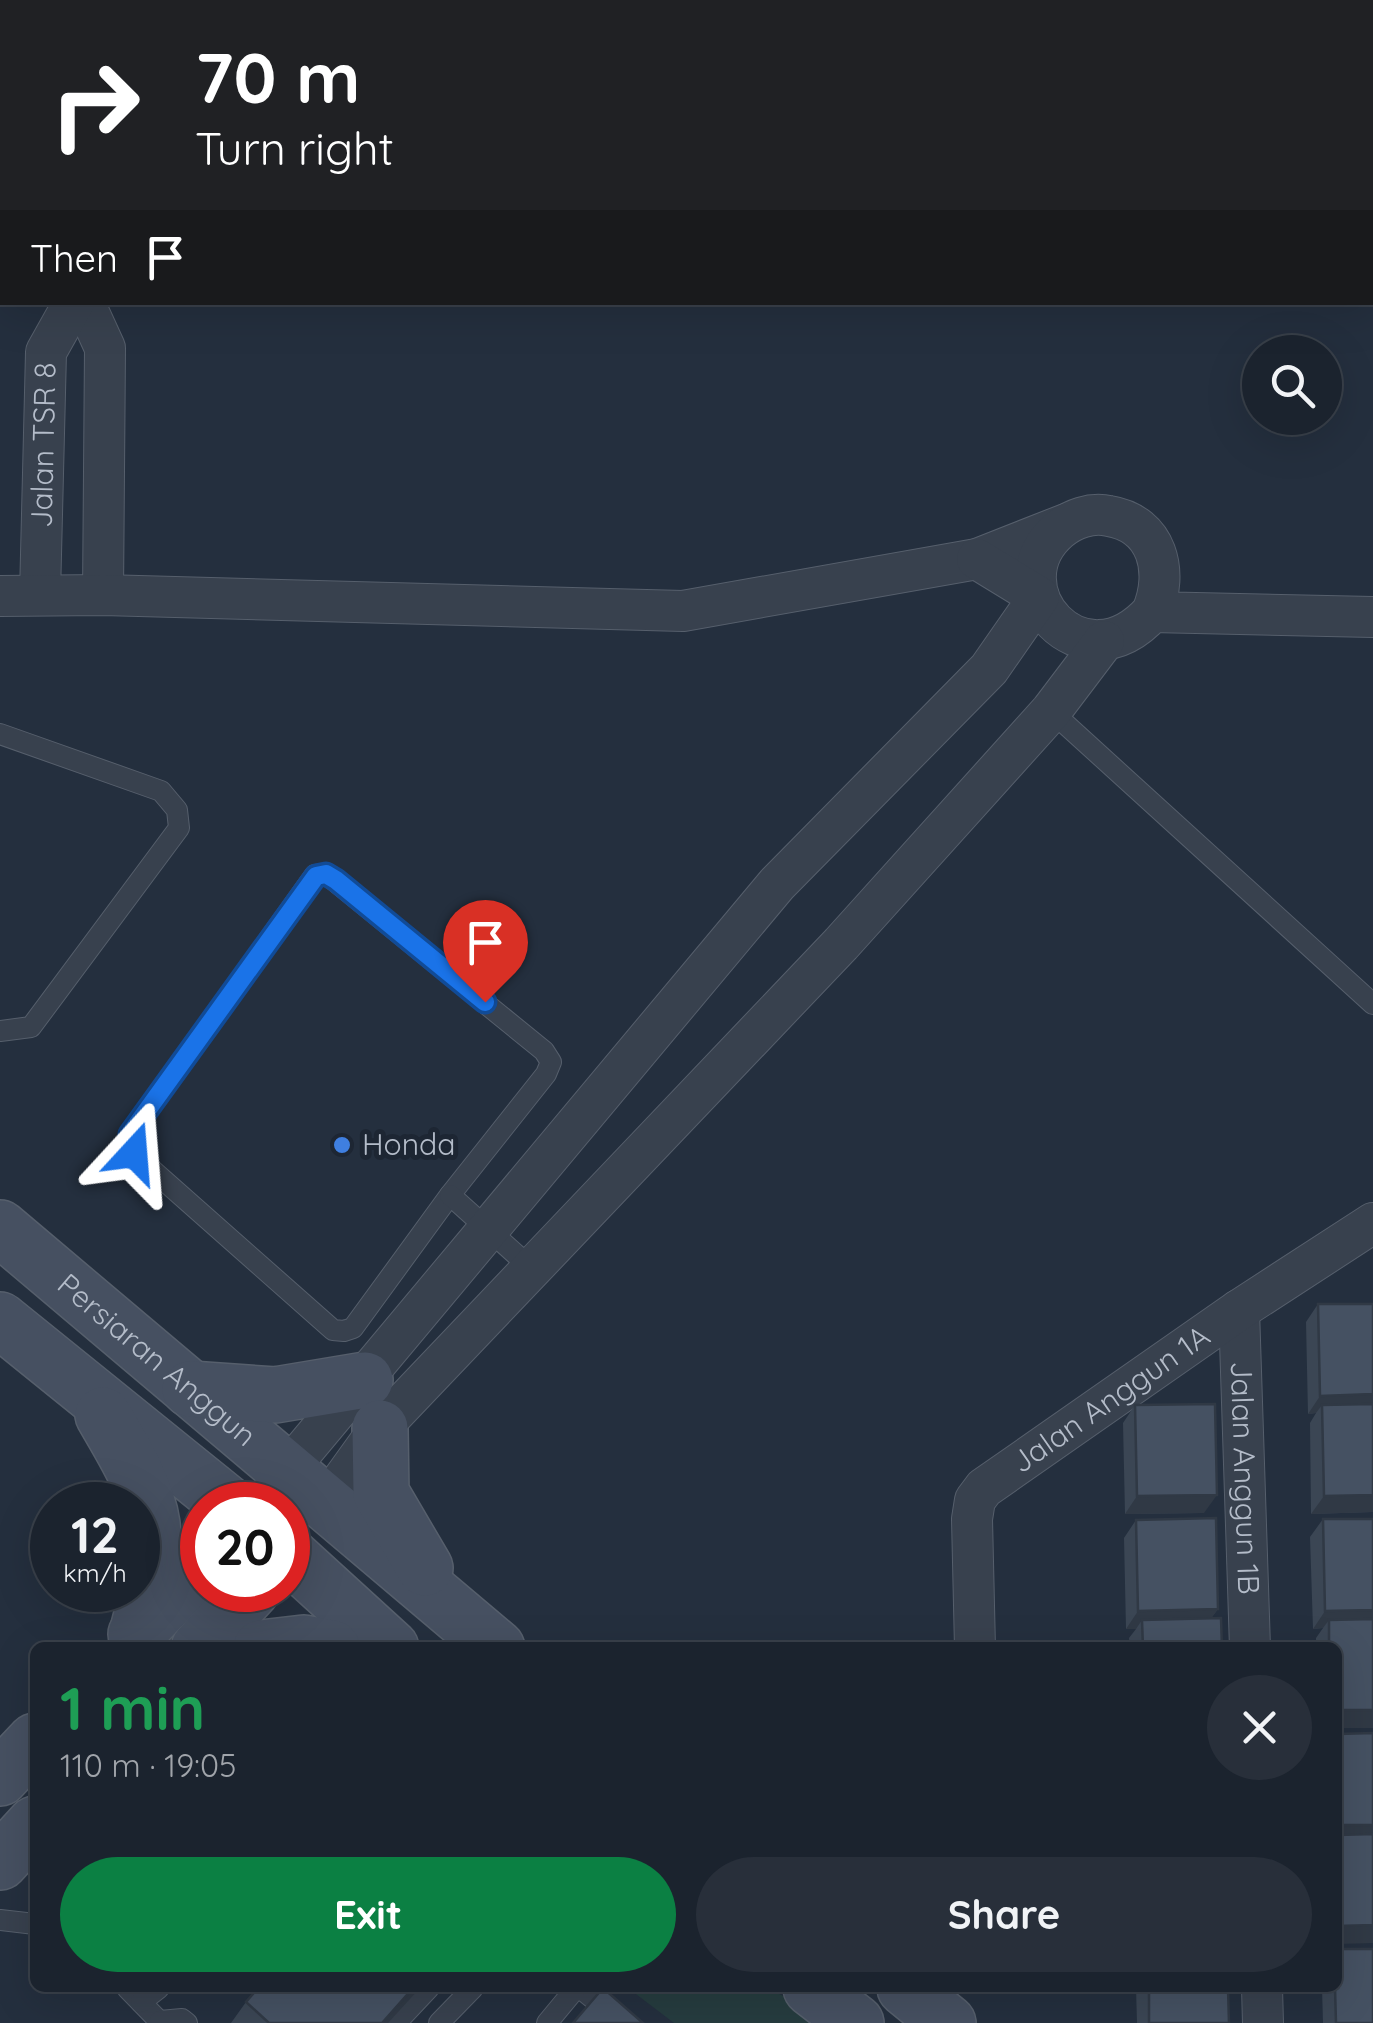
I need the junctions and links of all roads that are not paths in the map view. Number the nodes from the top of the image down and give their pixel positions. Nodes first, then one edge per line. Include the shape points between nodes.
1 (72, 305) edge
2 (85, 305) edge
3 (1066, 524) junction
4 (977, 559) junction
5 (40, 595) junction
6 (102, 595) junction
7 (0, 596) edge
8 (1039, 597) junction
9 (1152, 612) junction
10 (1373, 616) edge
11 (1104, 641) junction
12 (1051, 710) junction
13 (0, 734) edge
14 (1373, 1004) edge
15 (0, 1031) edge
16 (450, 1195) junction
17 (1373, 1223) edge
18 (0, 1228) edge
19 (488, 1230) junction
20 (531, 1268) junction
21 (1239, 1310) junction
22 (0, 1320) edge
23 (87, 1389) junction
24 (190, 1390) junction
25 (372, 1404) junction
26 (201, 1482) edge
27 (279, 1482) edge
28 (300, 1482) edge
29 (310, 1507) edge
30 (310, 1573) edge
31 (180, 1588) edge
32 (445, 1602) junction
33 (232, 1612) edge
34 (130, 1641) edge
35 (204, 1642) edge
36 (385, 1642) edge
37 (490, 1642) edge
38 (975, 1642) edge
39 (1250, 1642) edge
40 (30, 1746) edge
41 (0, 1778) edge
42 (30, 1829) edge
43 (0, 1862) edge
44 (0, 1920) edge
45 (30, 1923) edge
46 (425, 1992) edge
47 (469, 1992) edge
48 (574, 1992) edge
49 (583, 1992) edge
50 (816, 1992) edge
51 (911, 1992) edge
52 (1262, 1992) edge
53 (134, 1995) edge
54 (160, 2022) edge
55 (186, 2023) edge
56 (396, 2023) edge
57 (439, 2023) edge
58 (547, 2023) edge
59 (623, 2023) edge
60 (856, 2023) edge
61 (948, 2023) edge
62 (1263, 2023) edge

1 - 5 street, Jalan TSR 8 via 46,352
2 - 6 street, Jalan TSR 8 via 105,348
3 - 4 street
3 - 8 street via 1040,556
3 - 9 street via 1108,515 1144,535 1161,574
4 - 6 street via 683,611
4 - 8 street
5 - 6 street
5 - 7 street
8 - 11 street via 1064,630
8 - 19 street via 989,669 777,884
9 - 10 street
9 - 11 street via 1139,626
11 - 12 street
12 - 14 lane
12 - 20 street via 841,944
13 - 15 lane via 161,792 177,810 179,828 31,1027
16 - 16 lane via 344,1332 333,1330 129,1144 316,876 336,880 551,1062
16 - 19 lane
17 - 21 street, Jalan Anggun 1A
18 - 24 main road, Persiaran Anggun
19 - 20 lane
19 - 25 street
20 - 25 street
21 - 38 street, Jalan Anggun 1A via 984,1488 972,1519
21 - 39 street, Jalan Anggun 1B
22 - 23 main road
23 - 26 main road
23 - 34 main road via 138,1482 152,1523 151,1580
24 - 25 main road
24 - 27 main road, Persiaran Anggun
25 - 28 street
25 - 32 main road via 381,1493
29 - 32 main road, Persiaran Anggun
30 - 36 main road
31 - 34 main road
32 - 37 main road, Persiaran Anggun
33 - 35 main road
40 - 41 main road
42 - 43 main road
44 - 45 lane
46 - 56 lane
47 - 57 lane
48 - 58 lane
49 - 59 lane
50 - 60 main road
51 - 61 main road
52 - 62 street
53 - 54 lane
54 - 55 lane

